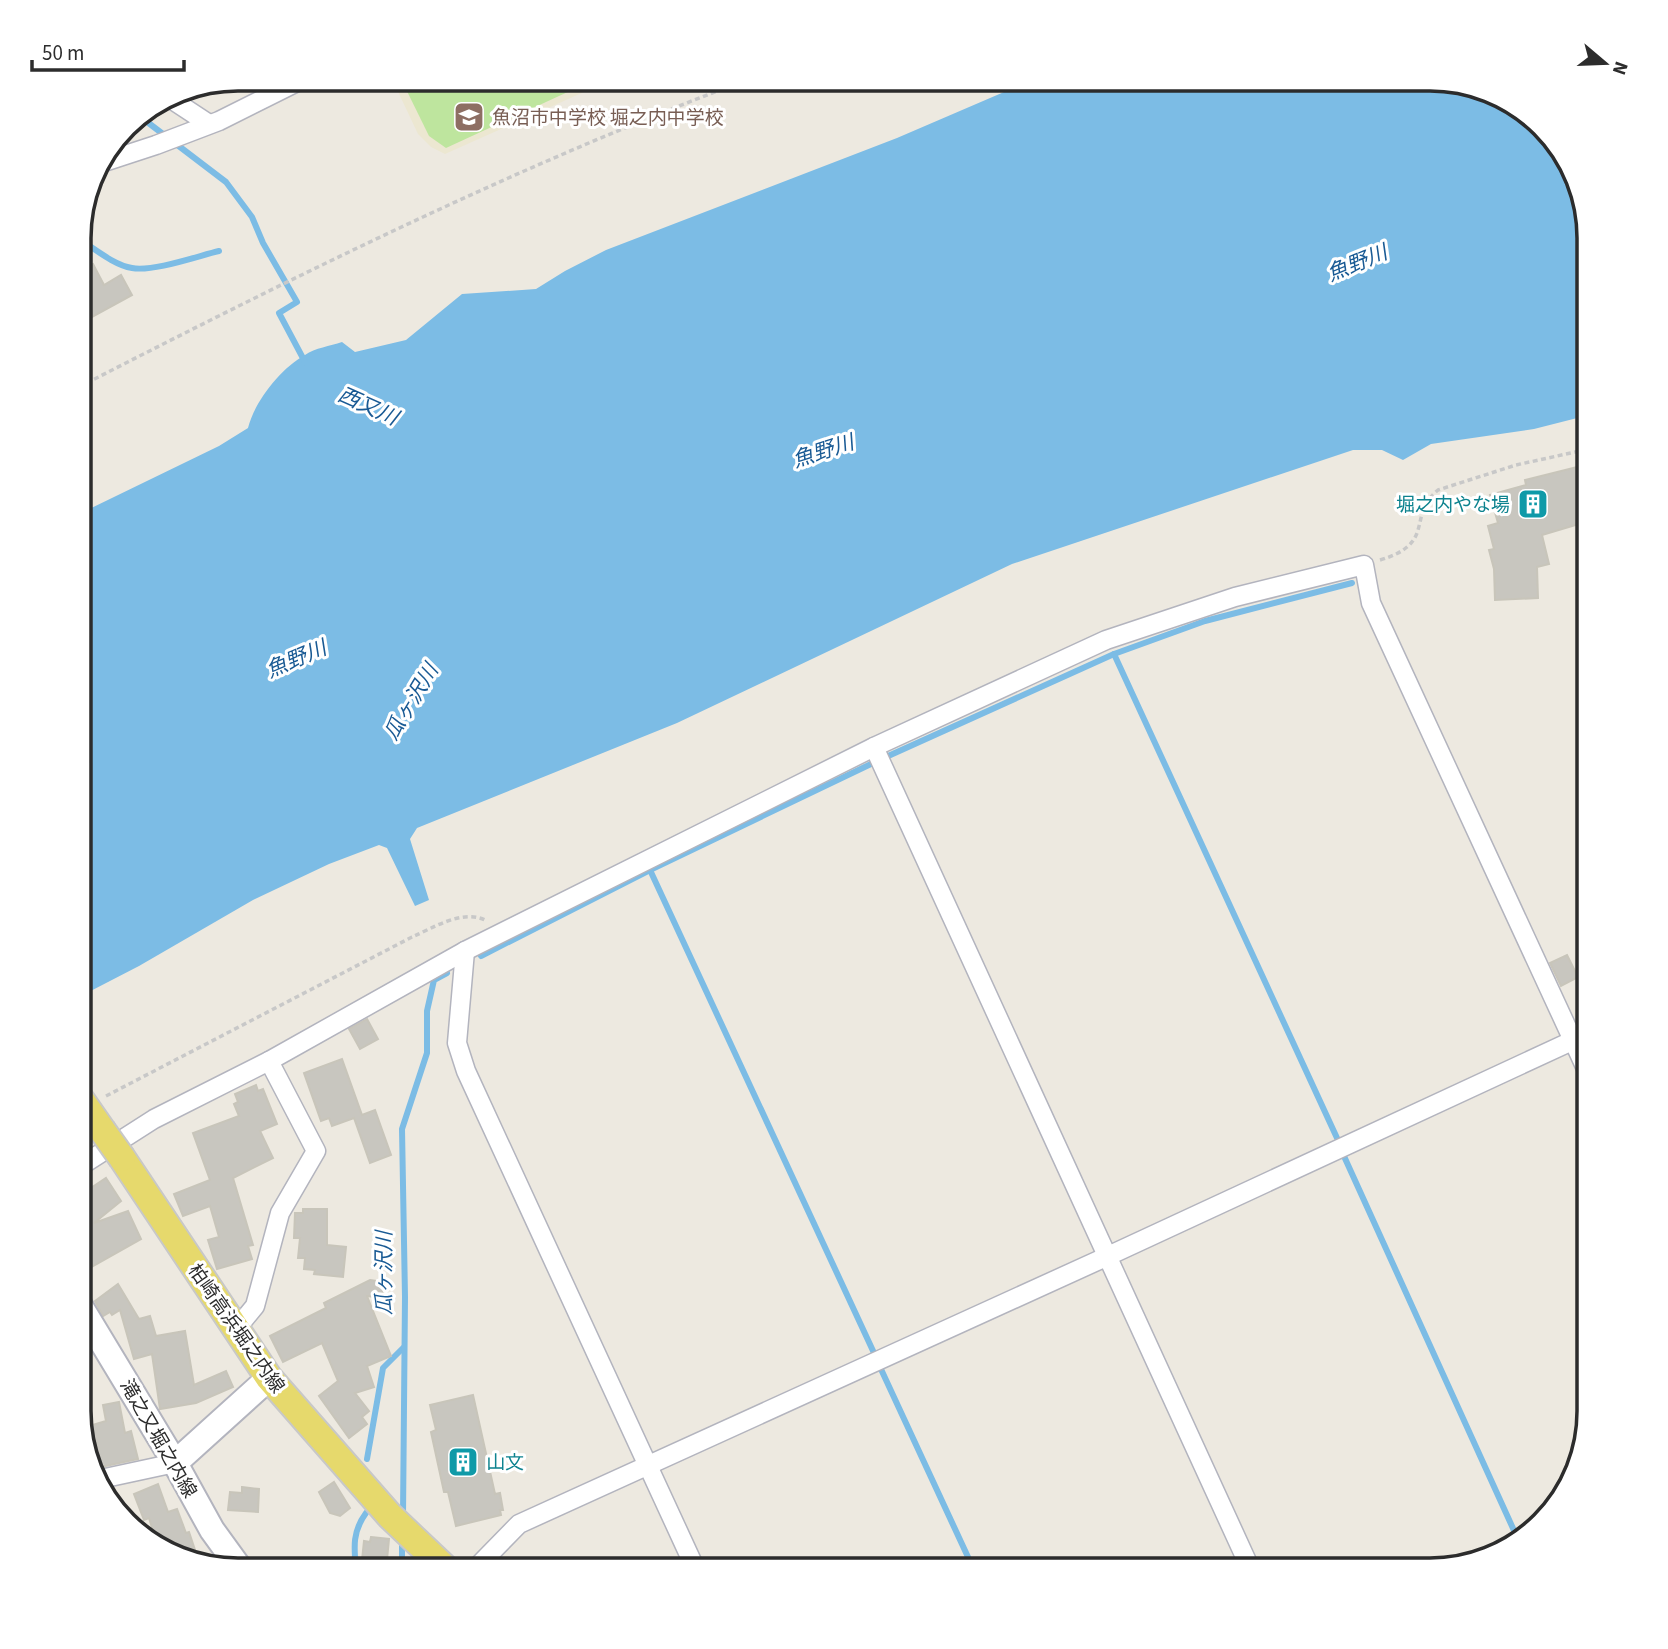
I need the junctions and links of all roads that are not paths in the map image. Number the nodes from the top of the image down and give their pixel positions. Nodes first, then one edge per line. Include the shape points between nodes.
1 (278, 91) edge
2 (177, 104) edge
3 (204, 126) junction
4 (114, 159) edge
5 (874, 747) junction
6 (465, 951) junction
7 (1574, 1041) junction
8 (1577, 1048) edge
9 (269, 1061) junction
10 (91, 1115) edge
11 (91, 1159) edge
12 (1108, 1256) junction
13 (237, 1328) junction
14 (91, 1329) edge
15 (269, 1378) junction
16 (175, 1463) junction
17 (648, 1465) junction
18 (107, 1478) edge
19 (232, 1558) edge
20 (434, 1558) edge
21 (486, 1558) edge
22 (691, 1558) edge
23 (1246, 1558) edge

1 - 3 street
2 - 3 street
3 - 4 street
5 - 6 street
5 - 7 street via 1106,640 1235,597 1364,565 1371,603
5 - 12 street
6 - 9 street
6 - 17 street via 457,1043 463,1062
7 - 8 street
7 - 12 street
9 - 11 street via 154,1119
9 - 13 street via 316,1152 280,1213 255,1306
10 - 13 main road, 柏崎高浜堀之内線, bridge
12 - 17 street
12 - 23 street
13 - 15 main road, 柏崎高浜堀之内線
14 - 16 main road, 滝之又堀之内線
15 - 16 main road
15 - 20 main road, 柏崎高浜堀之内線 via 390,1516
16 - 18 street
16 - 19 main road, 滝之又堀之内線
17 - 21 street via 519,1524
17 - 22 street

